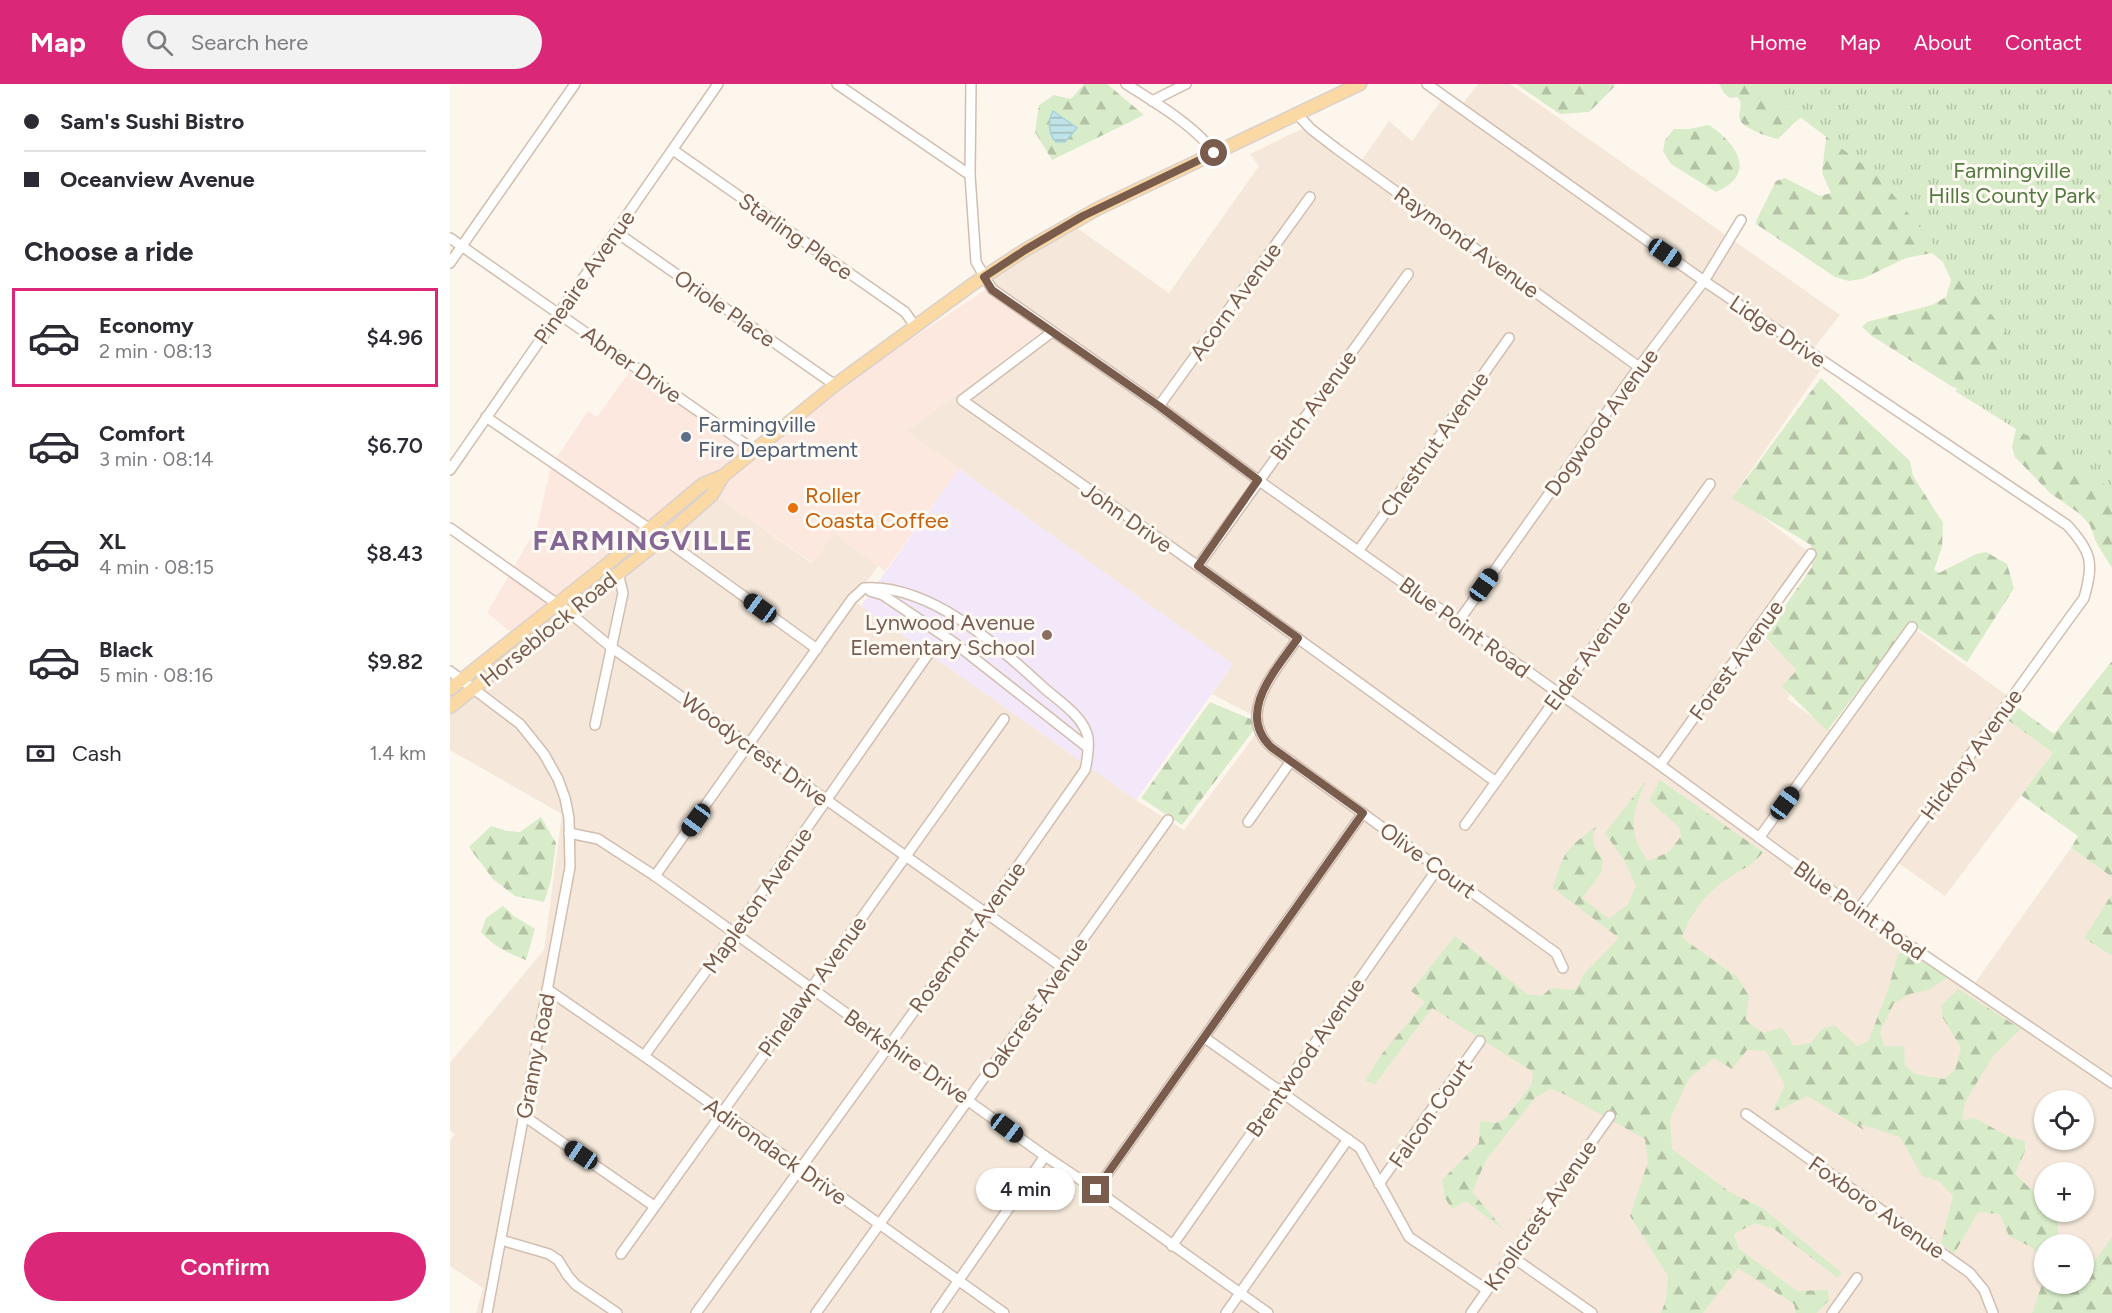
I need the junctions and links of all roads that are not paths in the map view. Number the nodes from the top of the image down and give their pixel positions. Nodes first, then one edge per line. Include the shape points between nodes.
1 (575, 84) edge
2 (718, 84) edge
3 (837, 84) edge
4 (971, 84) edge
5 (1126, 84) edge
6 (1186, 84) edge
7 (1360, 84) edge
8 (1427, 84) edge
9 (1152, 101) junction
10 (1297, 114) junction
11 (673, 150) junction
12 (1214, 153) junction
13 (970, 175) junction
14 (1310, 197) dead end
15 (1741, 220) dead end
16 (616, 232) junction
17 (450, 238) edge
18 (462, 246) junction
19 (450, 263) edge
20 (1408, 274) dead end
21 (984, 277) junction
22 (1704, 281) junction
23 (559, 313) junction
24 (915, 326) junction
25 (1052, 332) junction
26 (1509, 338) dead end
27 (1639, 367) junction
28 (835, 385) junction
29 (1159, 406) junction
30 (486, 417) junction
31 (754, 450) junction
32 (450, 470) edge
33 (723, 476) junction
34 (1258, 480) junction
35 (1710, 484) dead end
36 (450, 528) edge
37 (650, 529) junction
38 (663, 538) junction
39 (1359, 550) junction
40 (1811, 554) dead end
41 (1198, 566) junction
42 (618, 573) junction
43 (864, 588) junction
44 (2084, 598) joint
45 (557, 604) junction
46 (570, 613) junction
47 (1458, 622) junction
48 (1912, 627) dead end
49 (1298, 638) junction
50 (611, 647) junction
51 (817, 649) junction
52 (929, 653) dead end
53 (450, 671) edge
54 (462, 680) junction
55 (474, 688) junction
56 (450, 689) edge
57 (1559, 695) junction
58 (450, 707) edge
59 (1004, 719) dead end
60 (596, 725) dead end
61 (750, 744) junction
62 (1087, 747) junction
63 (1291, 761) junction
64 (1660, 765) junction
65 (1496, 782) junction
66 (827, 800) junction
67 (1363, 813) junction
68 (1168, 820) dead end
69 (1248, 822) dead end
70 (1465, 825) dead end
71 (569, 833) junction
72 (1759, 838) junction
73 (907, 856) junction
74 (1438, 868) junction
75 (656, 876) junction
76 (1858, 909) junction
77 (985, 913) junction
78 (733, 933) junction
79 (1062, 967) junction
80 (1563, 968) dead end
81 (811, 988) junction
82 (547, 989) junction
83 (1205, 1038) junction
84 (1480, 1041) dead end
85 (890, 1045) junction
86 (644, 1056) junction
87 (2112, 1083) edge
88 (1281, 1091) junction
89 (968, 1100) junction
90 (723, 1112) junction
91 (1746, 1114) dead end
92 (524, 1116) junction
93 (1610, 1116) dead end
94 (1348, 1139) junction
95 (1045, 1156) junction
96 (801, 1168) junction
97 (1379, 1184) junction
98 (1096, 1190) junction
99 (654, 1206) junction
100 (880, 1225) junction
101 (501, 1240) junction
102 (1172, 1246) junction
103 (621, 1254) dead end
104 (1511, 1256) junction
105 (1857, 1278) dead end
106 (958, 1281) junction
107 (1487, 1290) junction
108 (1240, 1293) junction
109 (487, 1313) edge
110 (616, 1313) edge
111 (696, 1313) edge
112 (816, 1313) edge
113 (936, 1313) edge
114 (1004, 1313) edge
115 (1226, 1313) edge
116 (1268, 1313) edge
117 (1471, 1313) edge
118 (1592, 1313) edge
119 (1832, 1313) edge
120 (1994, 1313) edge

1 - 18 street
2 - 11 street, Pineaire Avenue
3 - 13 street
4 - 13 street, Blue Point Road
5 - 9 street
6 - 9 street
7 - 10 main road, Horseblock Road
8 - 22 street, Lidge Drive
9 - 12 street via 1199,136
10 - 12 main road, Horseblock Road
10 - 27 street, Raymond Avenue via 1337,149
11 - 16 street, Pineaire Avenue
11 - 24 street, Starling Place via 904,312
12 - 21 main road, Horseblock Road via 1070,223
13 - 21 street, Blue Point Road via 976,262
14 - 29 street, Acorn Avenue
15 - 22 street, Dogwood Avenue
16 - 23 street, Pineaire Avenue
16 - 28 street, Oriole Place
17 - 18 street, Abner Drive
18 - 19 street
18 - 23 street, Abner Drive
20 - 34 street, Birch Avenue
21 - 24 main road, Horseblock Road
21 - 25 street, Blue Point Road via 992,290
22 - 27 street, Dogwood Avenue
22 - 44 street, Lidge Drive via 2067,525 2079,538 2091,568
23 - 30 street, Pineaire Avenue
23 - 31 street, Abner Drive
24 - 28 main road, Horseblock Road
25 - 29 street, Blue Point Road
25 - 41 street, John Drive via 962,400
26 - 39 street, Chestnut Avenue
27 - 47 street, Dogwood Avenue
28 - 31 main road, Horseblock Road
29 - 34 street, Blue Point Road
30 - 32 street, Pineaire Avenue
30 - 37 street
31 - 33 main road, Horseblock Road
33 - 37 main road, Horseblock Road via 703,484
33 - 38 main road, Horseblock Road via 712,495
34 - 39 street, Blue Point Road
34 - 41 street, Birch Avenue
35 - 57 street, Elder Avenue
36 - 45 street, Woodycrest Drive
37 - 38 street
37 - 45 main road, Horseblock Road
38 - 42 main road, Horseblock Road
38 - 51 street
39 - 47 street, Blue Point Road
40 - 64 street, Forest Avenue
41 - 49 street, John Drive
42 - 46 main road, Horseblock Road
42 - 50 street via 623,593
43 - 51 street
43 - 62 street via 883,595 956,645
43 - 62 street via 889,589 920,598 970,625 1077,717 1088,736
44 - 76 street, Hickory Avenue
45 - 46 street, Woodycrest Drive
45 - 54 main road, Horseblock Road
46 - 50 street, Woodycrest Drive
46 - 55 main road, Horseblock Road
47 - 57 street, Blue Point Road
48 - 72 street
49 - 63 street, Olive Court via 1265,688 1256,717 1263,739
49 - 65 street, John Drive
50 - 60 street
50 - 61 street, Woodycrest Drive
51 - 61 street
52 - 66 street, Mapleton Avenue
53 - 54 street, Granny Road
54 - 55 street, Granny Road
54 - 56 main road, Horseblock Road
55 - 58 main road, Horseblock Road
55 - 71 street, Granny Road via 520,724 544,754 565,798
57 - 64 street, Blue Point Road
57 - 65 street, Elder Avenue
59 - 73 street, Pinelawn Avenue
61 - 66 street, Woodycrest Drive
61 - 75 street
62 - 77 street, Rosemont Avenue via 1085,770
63 - 67 street, Olive Court
63 - 69 street
64 - 72 street, Blue Point Road
65 - 70 street, Elder Avenue
66 - 73 street, Woodycrest Drive
66 - 78 street, Mapleton Avenue
67 - 74 street, Olive Court
67 - 83 street
68 - 79 street, Oakcrest Avenue
71 - 75 street, Berkshire Drive via 598,838
71 - 82 street, Granny Road via 570,867
72 - 76 street, Blue Point Road
73 - 77 street, Woodycrest Drive
73 - 81 street, Pinelawn Avenue
74 - 80 street, Olive Court via 1556,953
74 - 88 street, Brentwood Avenue
75 - 78 street, Berkshire Drive
76 - 87 street, Blue Point Road
77 - 79 street, Woodycrest Drive
77 - 85 street, Rosemont Avenue
78 - 81 street, Berkshire Drive
78 - 86 street, Mapleton Avenue
79 - 89 street, Oakcrest Avenue
81 - 85 street, Berkshire Drive
81 - 90 street, Pinelawn Avenue
82 - 86 street, Adirondack Drive
82 - 92 street, Granny Road
83 - 88 street
83 - 98 street
84 - 97 street, Falcon Court
85 - 89 street, Berkshire Drive
85 - 96 street, Rosemont Avenue
86 - 90 street, Adirondack Drive
88 - 94 street
88 - 102 street, Brentwood Avenue
89 - 95 street, Berkshire Drive
89 - 100 street, Oakcrest Avenue
90 - 96 street, Adirondack Drive
90 - 99 street, Pinelawn Avenue
91 - 120 street, Foxboro Avenue via 1970,1273 1984,1290
92 - 99 street
92 - 101 street, Granny Road
93 - 104 street, Knollcrest Avenue
94 - 97 street via 1360,1148
94 - 108 street
95 - 98 street, Berkshire Drive
95 - 106 street
96 - 100 street, Adirondack Drive
96 - 111 street, Rosemont Avenue
97 - 107 street via 1409,1237
98 - 102 street, Berkshire Drive
99 - 103 street, Pinelawn Avenue
100 - 106 street, Adirondack Drive
100 - 112 street, Oakcrest Avenue
101 - 109 street, Granny Road
101 - 110 street via 549,1254 576,1285
102 - 108 street, Berkshire Drive
104 - 107 street, Knollcrest Avenue
104 - 118 street
105 - 119 street
106 - 113 street
106 - 114 street, Adirondack Drive
107 - 117 street, Knollcrest Avenue
108 - 115 street
108 - 116 street, Berkshire Drive

